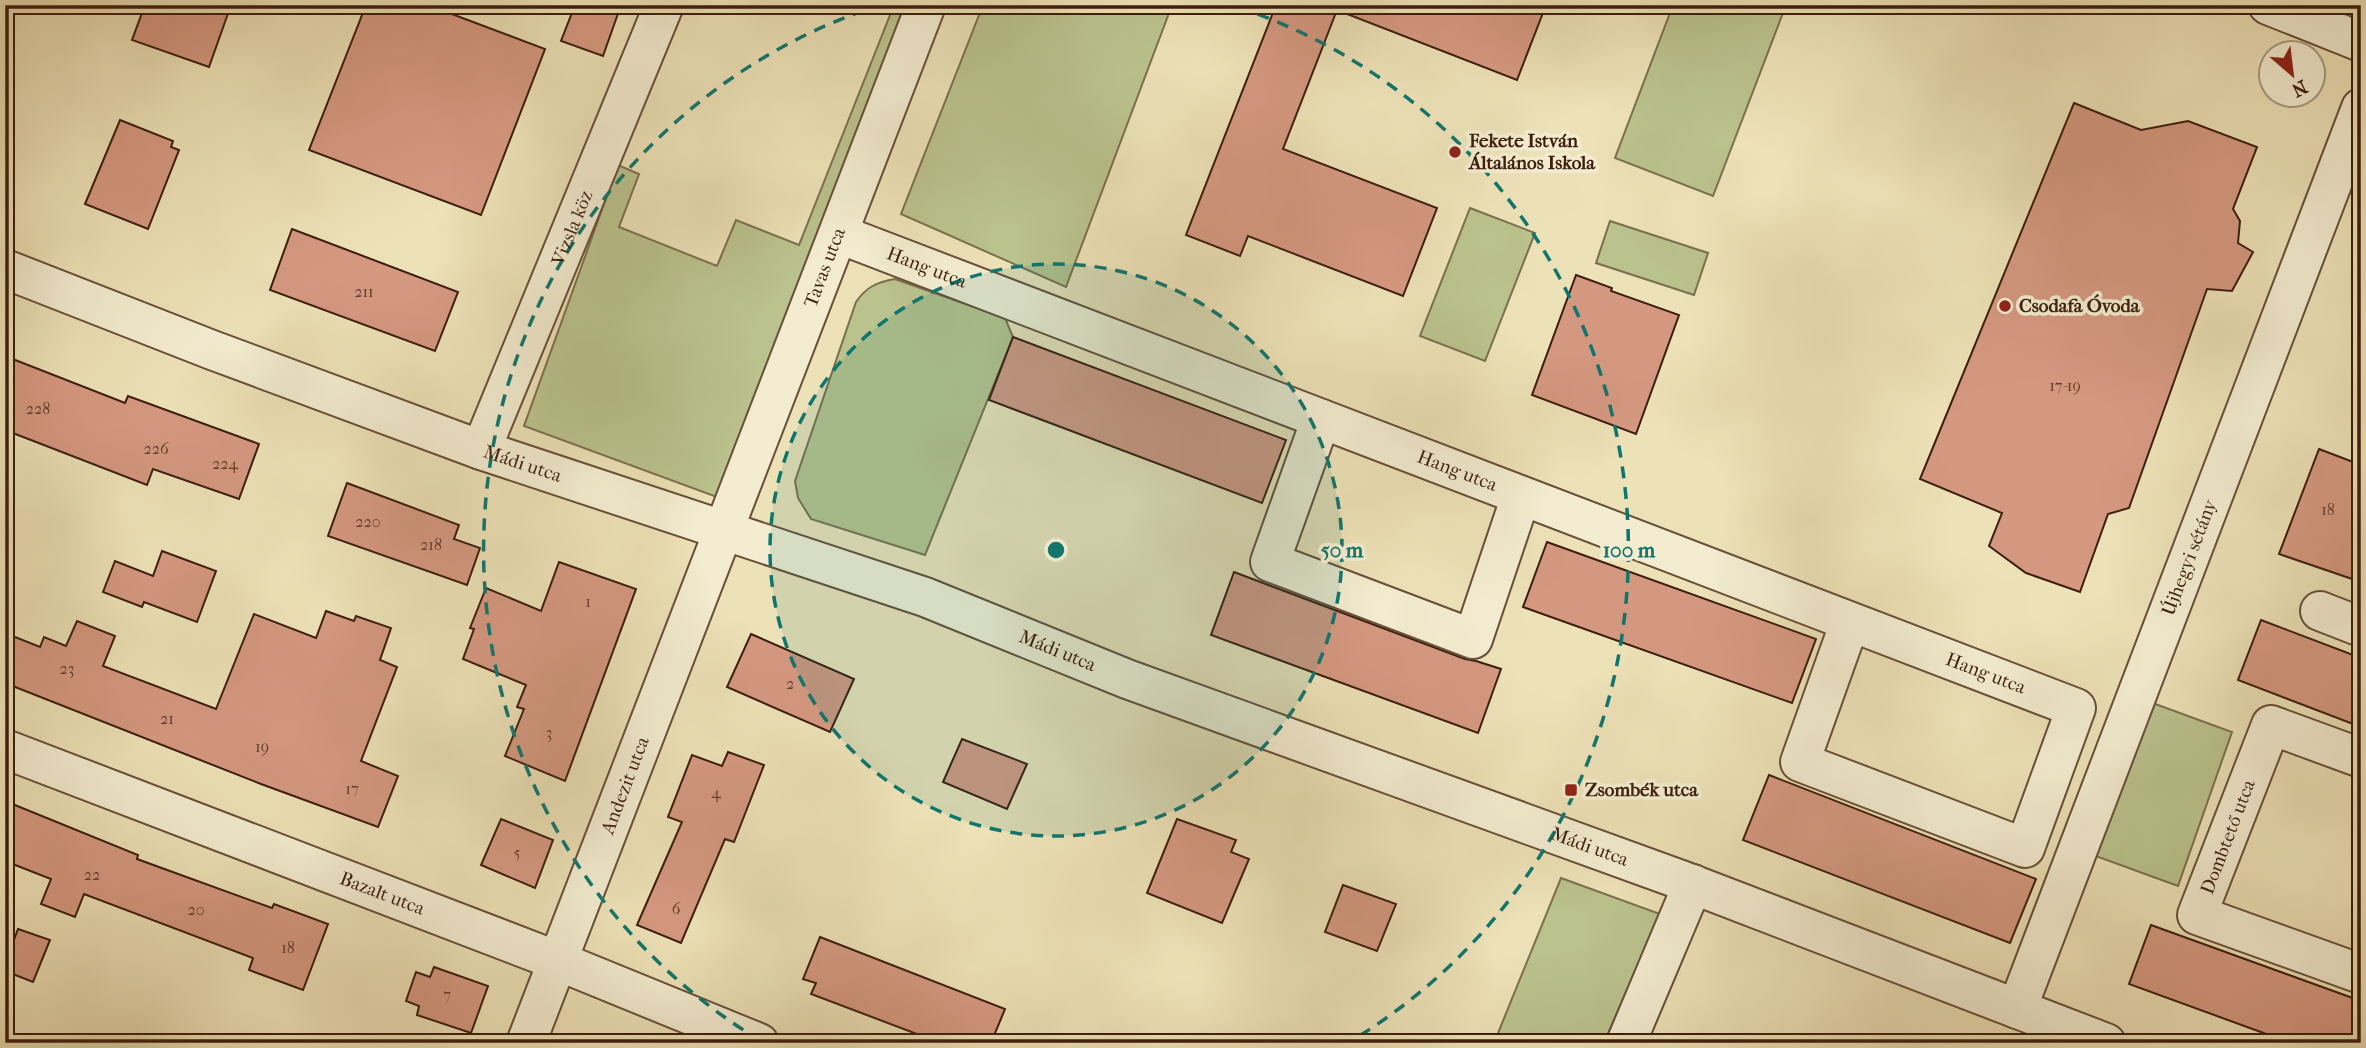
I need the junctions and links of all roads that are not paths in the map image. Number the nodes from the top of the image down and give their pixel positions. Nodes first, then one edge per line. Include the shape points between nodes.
1 (664, 5) edge
2 (926, 5) edge
3 (2268, 5) edge
4 (2361, 42) edge
5 (2361, 108) edge
6 (839, 234) junction
7 (5, 269) edge
8 (1321, 419) junction
9 (481, 450) junction
10 (1521, 496) junction
11 (723, 528) junction
12 (2320, 611) dead end
13 (1850, 622) junction
14 (2361, 627) edge
15 (5, 749) edge
16 (2361, 758) edge
17 (1693, 884) junction
18 (558, 961) junction
19 (2361, 974) edge
20 (2017, 1009) junction
21 (526, 1043) edge
22 (759, 1043) edge
23 (1626, 1043) edge
24 (2106, 1043) edge

1 - 9 street, Vizsla köz
2 - 6 street, Tavas utca
3 - 4 street
5 - 20 street, Újhegyi sétány
6 - 8 street, Hang utca
6 - 11 street, Tavas utca
7 - 9 street, Mádi utca
8 - 10 street, Hang utca
8 - 10 street via 1270,562 1473,639
9 - 11 street, Mádi utca
10 - 13 street, Hang utca
11 - 17 street, Mádi utca via 925,597 1128,679
11 - 18 street, Andezit utca
12 - 14 street
13 - 13 street, Hang utca via 2076,708 2025,848 1800,762
15 - 18 street, Bazalt utca
16 - 19 street, Dombtető utca via 2271,724 2197,915
17 - 20 street, Mádi utca
17 - 23 street
18 - 21 street, Andezit utca
18 - 22 street, Bazalt utca
20 - 24 street, Mádi utca

